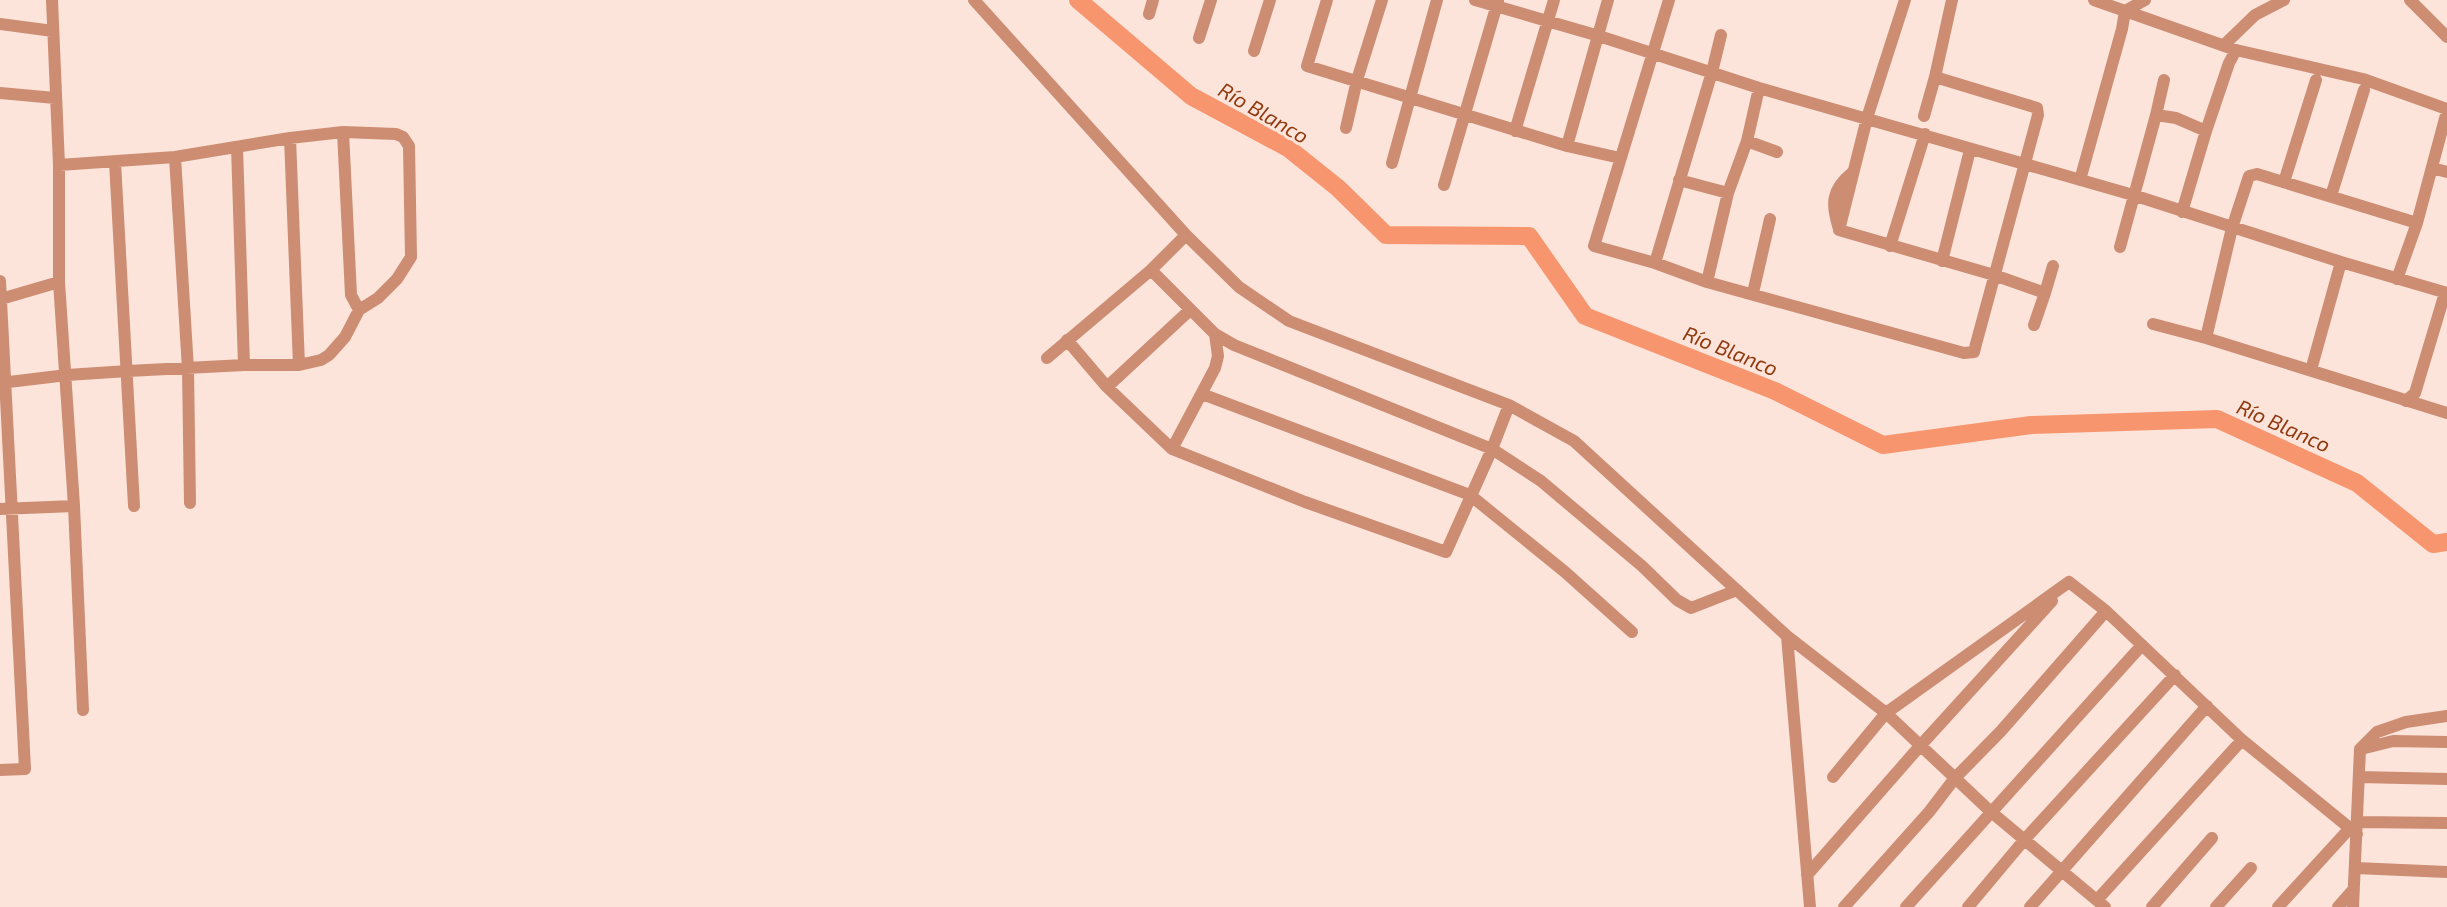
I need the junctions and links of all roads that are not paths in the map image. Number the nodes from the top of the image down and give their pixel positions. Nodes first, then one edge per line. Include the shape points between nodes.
1 (52, 0) edge
2 (974, 0) edge
3 (1153, 0) edge
4 (1211, 0) edge
5 (1270, 0) edge
6 (1327, 0) edge
7 (1382, 0) edge
8 (1437, 0) edge
9 (1475, 0) edge
10 (1554, 0) edge
11 (1608, 0) edge
12 (1669, 0) edge
13 (1905, 0) edge
14 (1952, 0) edge
15 (2094, 0) edge
16 (2145, 0) edge
17 (2284, 0) edge
18 (2410, 0) edge
19 (1497, 3) edge
20 (2125, 11) junction
21 (1149, 14) dead end
22 (1547, 21) junction
23 (0, 24) edge
24 (53, 31) junction
25 (1721, 35) dead end
26 (1599, 36) junction
27 (2447, 37) edge
28 (1199, 38) dead end
29 (2230, 47) junction
30 (1254, 51) dead end
31 (1651, 54) junction
32 (1712, 72) junction
33 (1935, 76) junction
34 (1357, 80) junction
35 (2164, 80) dead end
36 (2316, 80) dead end
37 (1759, 88) junction
38 (2364, 90) dead end
39 (0, 93) edge
40 (1409, 96) junction
41 (55, 98) junction
42 (2447, 110) edge
43 (1463, 114) junction
44 (2156, 115) junction
45 (1924, 116) dead end
46 (1868, 118) junction
47 (1346, 128) dead end
48 (1515, 131) junction
49 (2206, 131) junction
50 (343, 132) junction
51 (1925, 134) junction
52 (290, 138) junction
53 (1747, 141) junction
54 (1567, 146) junction
55 (237, 147) junction
56 (1970, 150) junction
57 (1777, 152) dead end
58 (175, 157) junction
59 (1620, 158) junction
60 (116, 162) junction
61 (1392, 163) dead end
62 (2026, 164) junction
63 (59, 165) junction
64 (2432, 168) junction
65 (2447, 172) edge
66 (1679, 180) junction
67 (2080, 180) junction
68 (2284, 182) junction
69 (1444, 185) dead end
70 (1728, 193) junction
71 (2133, 195) junction
72 (2331, 196) junction
73 (2182, 212) junction
74 (1770, 219) dead end
75 (2418, 223) junction
76 (2232, 228) junction
77 (1186, 235) junction
78 (1890, 246) junction
79 (2121, 247) dead end
80 (1942, 261) junction
81 (2341, 262) junction
82 (1655, 263) junction
83 (2053, 266) dead end
84 (1151, 270) junction
85 (1994, 275) junction
86 (2397, 279) junction
87 (0, 281) edge
88 (59, 282) junction
89 (1707, 282) junction
90 (1753, 293) junction
91 (2045, 293) junction
92 (2446, 293) edge
93 (1, 299) edge
94 (359, 310) junction
95 (1190, 310) junction
96 (2153, 324) dead end
97 (2034, 325) dead end
98 (1215, 334) junction
99 (2206, 338) junction
100 (1067, 340) junction
101 (1047, 358) dead end
102 (244, 365) junction
103 (299, 365) junction
104 (188, 369) junction
105 (2311, 370) junction
106 (128, 371) junction
107 (67, 375) junction
108 (3, 383) edge
109 (1107, 387) junction
110 (1202, 394) junction
111 (2406, 401) junction
112 (1509, 405) junction
113 (2447, 412) edge
114 (1172, 449) junction
115 (1492, 449) junction
116 (1470, 495) junction
117 (190, 503) dead end
118 (74, 506) junction
119 (134, 506) dead end
120 (6, 509) edge
121 (2069, 582) junction
122 (1737, 590) junction
123 (2106, 611) junction
124 (1632, 632) dead end
125 (1787, 636) junction
126 (2142, 645) junction
127 (2175, 675) junction
128 (2207, 706) junction
129 (83, 710) dead end
130 (1886, 713) junction
131 (2447, 716) edge
132 (2242, 740) junction
133 (2447, 742) edge
134 (1920, 746) junction
135 (2360, 749) junction
136 (0, 770) edge
137 (1833, 777) dead end
138 (2359, 777) junction
139 (1955, 778) junction
140 (2447, 779) edge
141 (1990, 811) junction
142 (2447, 823) edge
143 (2355, 828) junction
144 (2212, 838) dead end
145 (2025, 839) junction
146 (2251, 868) dead end
147 (2356, 868) junction
148 (2061, 871) junction
149 (2447, 872) edge
150 (1807, 876) junction
151 (2353, 890) junction
152 (2101, 903) edge
153 (1810, 907) edge
154 (1844, 907) edge
155 (1906, 907) edge
156 (1968, 907) edge
157 (2030, 907) edge
158 (2152, 907) edge
159 (2216, 907) edge
160 (2278, 907) edge
161 (2338, 907) edge
162 (2353, 907) edge

1 - 24 street
2 - 77 street
3 - 21 street
4 - 28 street
5 - 30 street
6 - 34 street via 1307,66
7 - 34 street
8 - 40 street
9 - 19 street
10 - 22 street
11 - 26 street
12 - 31 street
13 - 46 street
14 - 33 street
15 - 20 street
16 - 20 street
17 - 29 street via 2255,15
18 - 27 street
19 - 22 street
19 - 43 street
20 - 29 street
20 - 67 street
22 - 26 street
22 - 48 street
23 - 24 street
24 - 41 street
25 - 32 street
26 - 31 street
26 - 54 street
29 - 42 street via 2363,79
29 - 49 street via 2229,63
31 - 32 street
31 - 59 street
32 - 37 street
32 - 66 street
33 - 45 street
33 - 62 street via 2037,108
34 - 40 street
34 - 47 street
35 - 44 street
36 - 68 street
37 - 46 street
37 - 53 street
38 - 72 street
39 - 41 street
40 - 43 street
40 - 61 street
41 - 63 street
42 - 64 street
43 - 48 street
43 - 69 street
44 - 49 street via 2176,118
44 - 71 street
46 - 51 street
46 - 78 street via 1839,230
48 - 54 street
49 - 73 street
50 - 52 street
50 - 94 street via 351,295
50 - 94 street via 396,134 409,146 411,257 397,279
51 - 56 street
51 - 78 street
52 - 55 street
52 - 103 street
53 - 57 street
53 - 70 street
54 - 59 street
55 - 58 street
55 - 102 street
56 - 62 street
56 - 80 street
58 - 60 street
58 - 104 street
59 - 82 street via 1594,246
60 - 63 street
60 - 106 street
62 - 67 street
62 - 85 street
63 - 88 street
64 - 65 street
64 - 75 street
66 - 70 street
66 - 82 street
67 - 71 street
68 - 72 street
68 - 76 street via 2257,174 2249,176
70 - 89 street
71 - 73 street
71 - 79 street
72 - 75 street
73 - 76 street
74 - 90 street
75 - 86 street
76 - 81 street
76 - 99 street
77 - 84 street
77 - 112 street via 1239,287 1289,321
78 - 80 street
80 - 85 street
81 - 86 street
81 - 105 street
82 - 89 street
83 - 91 street
84 - 95 street
84 - 100 street
85 - 90 street via 1974,352 1964,353
85 - 91 street
86 - 92 street
87 - 93 street
88 - 93 street
88 - 107 street
89 - 90 street
91 - 97 street
92 - 111 street via 2415,393
93 - 108 street
94 - 103 street via 345,337 329,355
95 - 98 street
95 - 109 street
96 - 99 street
98 - 110 street via 1218,356
98 - 115 street
99 - 105 street
100 - 101 street
100 - 109 street
102 - 103 street
102 - 104 street
104 - 106 street
104 - 117 street
105 - 111 street
106 - 107 street
106 - 119 street
107 - 108 street
107 - 118 street
108 - 120 street
109 - 114 street
110 - 114 street
110 - 116 street
111 - 113 street
112 - 115 street
112 - 122 street via 1574,441
114 - 116 street via 1446,552
115 - 116 street
115 - 122 street via 1541,481 1677,600 1691,608
116 - 124 street
118 - 120 street
118 - 129 street
120 - 136 street via 25,769
121 - 123 street
121 - 130 street
121 - 134 street
122 - 125 street
123 - 126 street
123 - 139 street
125 - 130 street
125 - 150 street
126 - 127 street
126 - 141 street
127 - 128 street
127 - 145 street
128 - 132 street
128 - 148 street
130 - 134 street
130 - 137 street
131 - 135 street via 2406,722 2377,732
132 - 143 street
132 - 152 street
133 - 135 street via 2393,741
134 - 139 street
134 - 150 street
135 - 138 street
138 - 140 street
138 - 143 street
139 - 141 street
139 - 154 street
141 - 145 street
141 - 155 street
142 - 143 street
143 - 147 street
143 - 160 street
144 - 158 street
145 - 148 street
145 - 156 street
146 - 159 street
147 - 149 street
147 - 151 street
148 - 152 street
148 - 157 street
150 - 153 street
151 - 161 street
151 - 162 street

